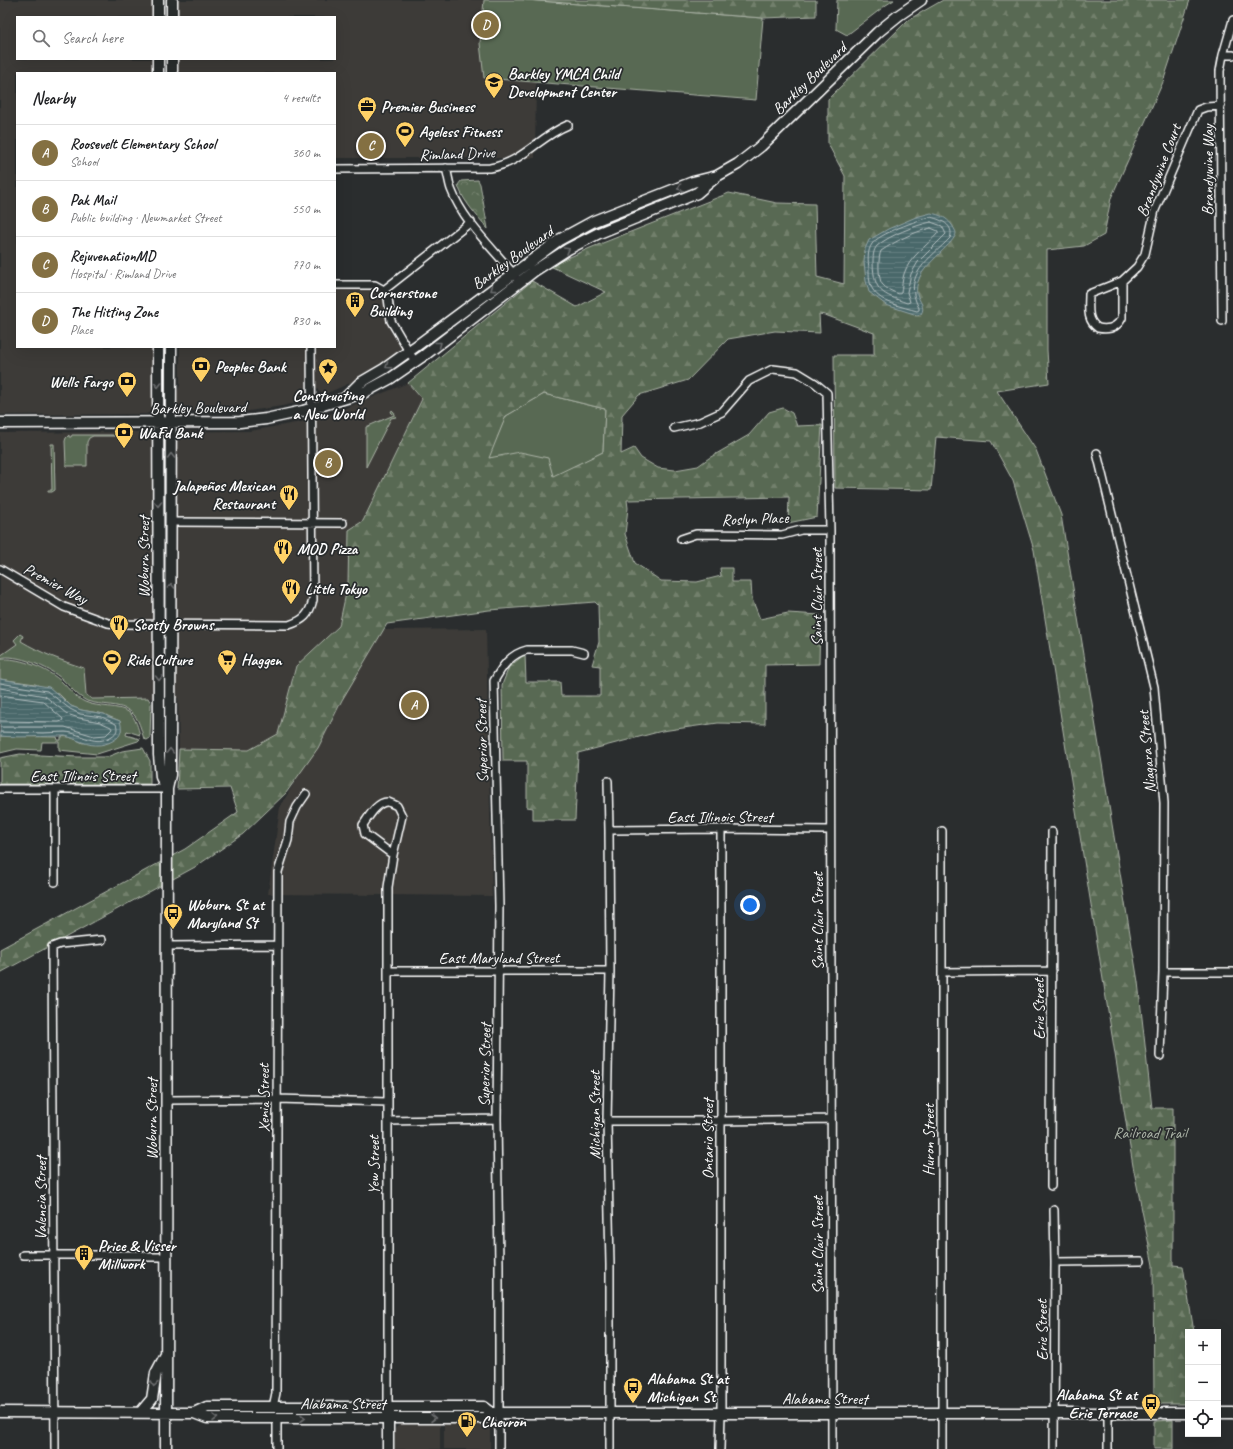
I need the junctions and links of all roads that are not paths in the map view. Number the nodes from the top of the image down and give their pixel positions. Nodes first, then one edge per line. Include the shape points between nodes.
1 (158, 0) edge
2 (172, 0) edge
3 (921, 0) edge
4 (158, 16) edge
5 (172, 16) edge
6 (1233, 20) edge
7 (1223, 55) junction
8 (1233, 55) edge
9 (158, 60) edge
10 (172, 60) edge
11 (158, 72) edge
12 (172, 72) edge
13 (1221, 106) junction
14 (568, 125) dead end
15 (336, 168) edge
16 (446, 168) junction
17 (717, 176) junction
18 (471, 222) junction
19 (513, 274) junction
20 (1122, 281) junction
21 (519, 282) junction
22 (336, 285) edge
23 (384, 290) junction
24 (1222, 321) dead end
25 (158, 348) edge
26 (171, 348) edge
27 (311, 348) edge
28 (408, 352) junction
29 (415, 362) junction
30 (346, 397) junction
31 (312, 409) junction
32 (0, 423) edge
33 (158, 423) junction
34 (171, 423) junction
35 (674, 428) dead end
36 (1097, 453) dead end
37 (171, 522) junction
38 (312, 523) junction
39 (343, 524) dead end
40 (830, 530) junction
41 (681, 539) dead end
42 (0, 569) edge
43 (159, 624) junction
44 (171, 624) junction
45 (584, 653) dead end
46 (608, 781) dead end
47 (0, 789) edge
48 (55, 789) junction
49 (167, 789) junction
50 (306, 794) dead end
51 (721, 829) junction
52 (609, 830) junction
53 (830, 830) junction
54 (942, 831) dead end
55 (1052, 832) dead end
56 (393, 855) junction
57 (55, 882) dead end
58 (102, 940) dead end
59 (277, 945) junction
60 (167, 946) junction
61 (388, 971) junction
62 (499, 971) junction
63 (610, 971) junction
64 (1052, 971) junction
65 (942, 972) junction
66 (1163, 972) junction
67 (1233, 972) edge
68 (1160, 1056) dead end
69 (276, 1099) junction
70 (166, 1100) junction
71 (388, 1102) junction
72 (497, 1119) junction
73 (831, 1119) junction
74 (607, 1120) junction
75 (388, 1121) junction
76 (721, 1121) junction
77 (1051, 1186) dead end
78 (1054, 1210) dead end
79 (23, 1255) dead end
80 (54, 1255) junction
81 (166, 1257) junction
82 (1141, 1260) dead end
83 (1055, 1262) junction
84 (166, 1354) junction
85 (273, 1407) junction
86 (388, 1407) junction
87 (0, 1412) edge
88 (55, 1412) junction
89 (141, 1412) junction
90 (166, 1412) junction
91 (194, 1413) junction
92 (496, 1413) junction
93 (610, 1413) junction
94 (721, 1413) junction
95 (832, 1413) junction
96 (942, 1413) junction
97 (1055, 1413) junction
98 (1108, 1413) junction
99 (1185, 1413) edge
100 (1221, 1413) edge
101 (1233, 1413) edge
102 (277, 1418) junction
103 (388, 1418) junction
104 (55, 1449) edge
105 (166, 1449) edge
106 (277, 1449) edge
107 (388, 1449) edge
108 (499, 1449) edge
109 (610, 1449) edge
110 (720, 1449) edge
111 (832, 1449) edge
112 (942, 1449) edge
113 (1054, 1449) edge
114 (1108, 1449) edge

1 - 4 main road
2 - 5 main road
3 - 17 main road, Barkley Boulevard via 878,32 761,146
6 - 7 street, Brandywine Way
7 - 8 street
7 - 13 street, Brandywine Way via 1220,71
9 - 11 main road
10 - 12 main road
13 - 20 street, Brandywine Court via 1198,110 1155,210 1145,254 1137,267
13 - 24 street, Brandywine Way
14 - 16 street, Rimland Drive via 558,129 529,152 501,166
15 - 16 street, Rimland Drive
16 - 18 street via 455,198
17 -> 19 main road, Barkley Boulevard via 693,182 594,221 559,240
21 -> 17 main road, Barkley Boulevard via 568,249 599,233 697,193
18 - 19 street
18 - 23 street
19 - 21 street
19 -> 28 main road, Barkley Boulevard
20 - 20 street, Brandywine Court via 1089,294 1089,316 1098,328 1111,328 1119,324 1122,318
29 -> 21 main road, Barkley Boulevard
22 - 23 street via 375,284
23 - 28 street via 388,298 391,321
25 -> 33 main road, Woburn Street
26 - 34 main road, Woburn Street
27 - 31 street, Premier Way
28 - 29 street
28 -> 30 main road, Barkley Boulevard via 360,383
29 - 30 main road, Barkley Boulevard via 363,393
30 - 31 main road, Barkley Boulevard
31 - 34 main road, Barkley Boulevard via 260,420
31 - 38 street, Premier Way
32 - 33 main road, Barkley Boulevard
33 - 34 main road, Barkley Boulevard
33 -> 43 main road, Woburn Street
37 -> 34 main road, Woburn Street
35 - 40 street, Saint Clair Street via 700,422 722,412 749,381 773,369 797,372 815,383 826,393
36 - 66 street, Niagara Street via 1154,687 1164,803
37 - 38 street
44 -> 37 main road, Woburn Street
38 - 39 street
38 - 44 street, Premier Way via 313,600 310,610 301,619 289,624
40 - 41 street, Roslyn Place via 801,530 782,534 696,534
40 - 53 street, Saint Clair Street
42 - 43 street, Premier Way via 78,613 115,624
43 - 44 street, Premier Way
43 -> 49 main road, Woburn Street via 159,755 161,777
49 -> 44 main road, Woburn Street via 170,775
45 - 62 street, Superior Street via 572,650 520,652 503,665 494,681
46 - 52 street, Michigan Street
47 - 48 street, East Illinois Street
48 - 49 street, East Illinois Street
48 - 57 street
49 - 60 main road, Woburn Street
50 - 59 street, Xenia Street via 290,822 288,840 278,872
51 - 52 street, East Illinois Street
51 - 53 street, East Illinois Street
51 - 76 street, Ontario Street
52 - 63 street, Michigan Street
53 - 73 street, Saint Clair Street
54 - 65 street, Huron Street
55 - 64 street, Erie Street
56 - 56 street via 402,816 397,806 388,802 381,804 369,815 363,826 365,834
56 - 61 street, Yew Street via 389,882
58 - 80 street, Valencia Street via 52,947
59 - 60 street
59 - 69 street, Xenia Street
60 - 70 main road, Woburn Street
61 - 62 street, East Maryland Street
61 - 71 street, Yew Street
62 - 63 street, East Maryland Street
62 - 72 street, Superior Street
63 - 74 street, Michigan Street
64 - 65 street
64 - 77 street, Erie Street
65 - 96 street, Huron Street
66 - 67 street
66 - 68 street, Niagara Street
69 - 70 street
69 - 71 street
69 - 85 street, Xenia Street via 276,1393
70 - 81 main road, Woburn Street
71 - 75 street, Yew Street
72 - 75 street
72 - 92 street, Superior Street
73 - 76 street
73 - 95 street, Saint Clair Street
74 - 76 street
74 - 93 street, Michigan Street
75 - 86 street, Yew Street
76 - 94 street, Ontario Street
78 - 83 street, Erie Street
79 - 80 street
80 - 81 street
80 - 88 street, Valencia Street
81 - 84 main road, Woburn Street
82 - 83 street
83 - 97 street, Erie Street
84 -> 89 main road via 156,1373 152,1399
84 - 90 main road, Woburn Street
85 - 86 main road, Alabama Street
85 - 91 main road, Alabama Street via 207,1407
86 - 92 main road, Alabama Street via 484,1407
86 - 103 main road, Yew Street
87 - 88 main road, Alabama Street
88 - 89 main road, Alabama Street
88 - 104 street, Valencia Street
89 - 90 main road, Alabama Street
90 - 91 main road, Alabama Street
90 - 105 main road, Woburn Street
91 -> 102 main road, Alabama Street via 207,1418
92 - 93 main road, Alabama Street
103 -> 92 main road, Alabama Street via 484,1418
92 - 108 street, Superior Street
93 - 94 main road, Alabama Street
93 - 109 street, Michigan Street
94 - 95 main road, Alabama Street
94 - 110 street, Ontario Street
95 - 96 main road, Alabama Street
95 - 111 street, Saint Clair Street
96 - 97 main road, Alabama Street
96 - 112 street, Huron Street
97 - 98 main road, Alabama Street
97 - 113 street, Erie Street
98 - 99 main road, Alabama Street
98 - 114 street
100 - 101 main road
102 -> 103 main road, Alabama Street
102 - 106 street
103 - 107 main road, Yew Street

